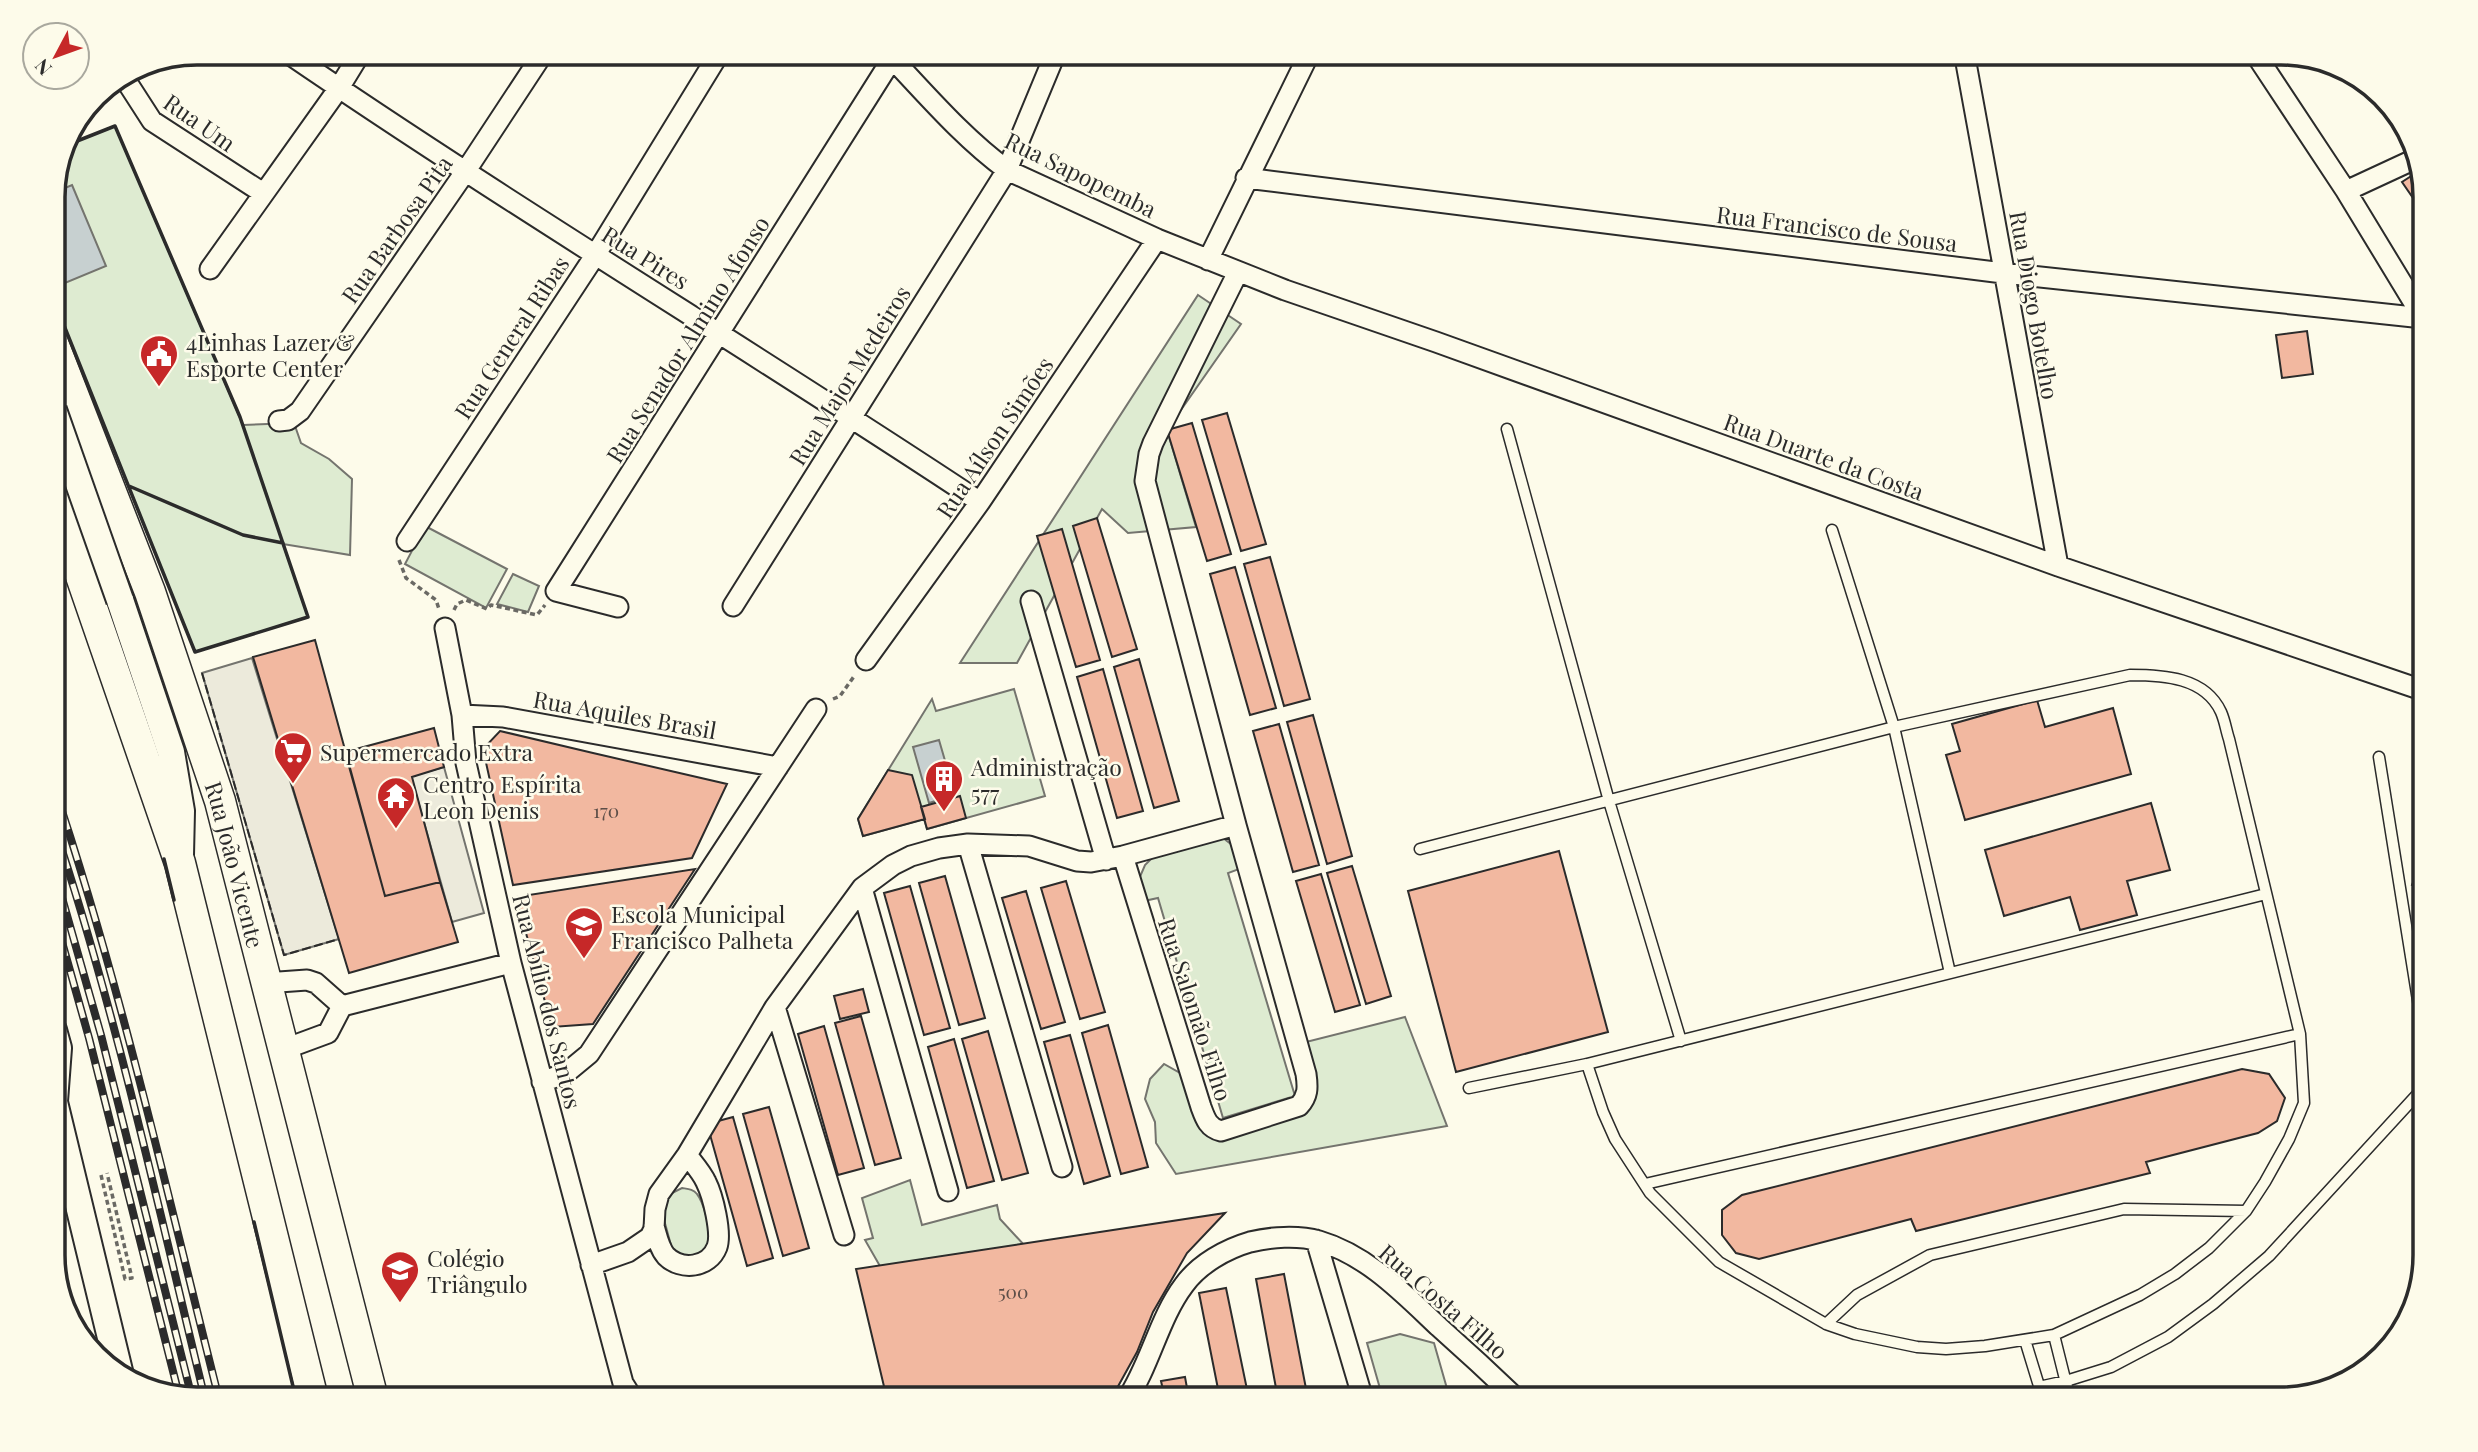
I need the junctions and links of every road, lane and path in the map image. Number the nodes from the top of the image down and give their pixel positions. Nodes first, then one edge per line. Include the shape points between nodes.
1 (305, 65) edge
2 (353, 65) edge
3 (535, 65) edge
4 (712, 65) edge
5 (883, 65) edge
6 (898, 65) edge
7 (1051, 65) edge
8 (1304, 65) edge
9 (1966, 65) edge
10 (2263, 65) edge
11 (128, 84) edge
12 (339, 88) junction
13 (2408, 162) edge
14 (1007, 170) junction
15 (465, 172) junction
16 (1247, 178) junction
17 (2346, 191) junction
18 (263, 193) junction
19 (1157, 239) junction
20 (596, 254) junction
21 (1208, 260) junction
22 (210, 269) dead end
23 (1238, 272) junction
24 (2003, 273) junction
25 (2413, 302) edge
26 (2413, 319) edge
27 (720, 332) junction
28 (65, 372) edge
29 (852, 417) junction
30 (65, 420) edge
31 (279, 421) dead end
32 (87, 425) junction
33 (1507, 429) dead end
34 (65, 444) edge
35 (980, 502) junction
36 (65, 530) edge
37 (1832, 530) dead end
38 (407, 541) joint
39 (2059, 566) junction
40 (556, 591) junction
41 (1031, 601) dead end
42 (733, 606) dead end
43 (618, 607) dead end
44 (445, 628) junction
45 (866, 660) dead end
46 (2413, 687) edge
47 (816, 709) dead end
48 (461, 715) junction
49 (1894, 727) junction
50 (2379, 757) dead end
51 (778, 767) junction
52 (1609, 801) junction
53 (1236, 825) junction
54 (968, 844) junction
55 (1420, 849) dead end
56 (1114, 858) junction
57 (180, 863) junction
58 (862, 888) junction
59 (2266, 894) junction
60 (511, 963) junction
61 (2413, 965) edge
62 (1950, 973) junction
63 (265, 982) junction
64 (342, 1006) junction
65 (775, 1007) junction
66 (2300, 1034) junction
67 (1681, 1041) junction
68 (282, 1050) junction
69 (1587, 1064) junction
70 (542, 1082) junction
71 (1469, 1088) dead end
72 (2413, 1100) edge
73 (687, 1156) junction
74 (1062, 1167) dead end
75 (107, 1173) dead end
76 (101, 1175) dead end
77 (1645, 1184) junction
78 (65, 1187) edge
79 (948, 1191) dead end
80 (2246, 1211) junction
81 (654, 1226) junction
82 (844, 1235) dead end
83 (1316, 1240) junction
84 (635, 1249) junction
85 (666, 1256) junction
86 (591, 1265) junction
87 (1826, 1324) junction
88 (2054, 1335) junction
89 (2025, 1340) junction
90 (115, 1360) edge
91 (2066, 1381) junction
92 (310, 1387) edge
93 (370, 1387) edge
94 (627, 1387) edge
95 (1133, 1387) edge
96 (1359, 1387) edge
97 (1504, 1387) edge
98 (2039, 1387) joint
99 (2067, 1387) edge

1 - 12 street, Rua Pires
2 - 12 street
3 - 15 street, Rua Barbosa Pita
4 - 20 street, Rua General Ribas
5 - 27 street, Rua Senador Almino Afonso
6 - 14 street, Rua Sapopemba via 966,136
7 - 14 street, Rua Major Medeiros
8 - 16 street
9 - 24 street, Rua Diogo Botelho
10 - 17 street
11 - 18 street, Rua Um via 152,121
12 - 15 street, Rua Pires
12 - 18 street
13 - 17 street
14 - 19 street, Rua Sapopemba
14 - 29 street, Rua Major Medeiros
15 - 20 street, Rua Pires
15 - 31 street, Rua Barbosa Pita via 300,411
16 - 21 street
16 - 24 street, Rua Francisco de Sousa
17 - 25 street
18 - 22 street
19 - 21 street, Rua Sapopemba
19 - 35 street, Rua Aílson Simões
20 - 27 street, Rua Pires
20 - 38 street, Rua General Ribas
21 - 23 street, Rua Duarte da Costa
23 - 39 street, Rua Duarte da Costa
23 - 53 street, Rua Salomão Filho via 1153,443 1145,481
24 - 26 street, Rua Francisco de Sousa
24 - 39 street, Rua Diogo Botelho
27 - 29 street, Rua Pires
27 - 40 street, Rua Senador Almino Afonso
28 - 32 main road, Rua João Vicente
29 - 35 street, Rua Pires
29 - 42 street, Rua Major Medeiros
30 - 32 main road
32 - 63 main road, Rua João Vicente via 150,592 220,801
33 - 52 lane
34 - 57 main road, bridge via 171,752 181,811
35 - 45 street, Rua Aílson Simões
36 - 57 main road
37 - 49 lane
38 - 44 path via 397,555 405,578 436,600
39 - 46 street, Rua Duarte da Costa
40 - 43 street
40 - 44 path via 537,615 466,600 457,604
41 - 56 street, Rua Salomão Filho
44 - 48 street, Rua Abílio dos Santos
47 - 51 street
48 - 51 street, Rua Aquiles Brasil via 503,717
48 - 60 street, Rua Abílio dos Santos via 466,763
49 - 52 lane
49 - 59 lane via 2130,675 2189,681 2220,710
49 - 62 lane
50 - 61 lane
51 - 70 street via 589,1054 566,1073
52 - 55 lane
52 - 67 lane
53 - 56 street
53 - 56 street, Rua Salomão Filho via 1308,1088 1299,1106 1221,1131 1207,1123
54 - 56 street via 1029,846 1077,860
54 - 58 street via 911,856
54 - 74 street
57 - 92 main road
58 - 65 street
58 - 79 street
59 - 62 lane
59 - 66 lane
60 - 64 street
60 - 70 street, Rua Abílio dos Santos
62 - 67 lane
63 - 64 street via 307,980
63 - 68 main road, Rua João Vicente
64 - 68 street via 328,1033
65 - 73 street
65 - 82 street
66 - 77 lane
66 - 80 lane via 2304,1103 2289,1139
67 - 69 lane
68 - 93 main road, Rua João Vicente
69 - 71 lane
69 - 77 lane via 1615,1139
70 - 86 street, Rua Abílio dos Santos
72 - 91 lane via 2269,1256 2213,1304 2168,1337 2111,1367
73 - 81 street via 659,1194
73 - 85 street via 709,1188 718,1242 710,1257 693,1265 678,1264
75 - 76 path via 132,1278 125,1279
77 - 87 lane via 1719,1262
78 - 90 main road
80 - 87 lane via 2124,1209 1930,1255 1857,1295
80 - 88 lane via 2175,1274
81 - 84 street via 650,1237
81 - 85 street
83 - 95 street, Rua Costa Filho via 1263,1239 1231,1247 1203,1266 1184,1284
83 - 96 street
83 - 97 street, Rua Costa Filho via 1366,1263
84 - 85 street
84 - 86 street
86 - 94 street, Rua Abílio dos Santos
87 - 89 lane via 1917,1347 1946,1349
88 - 89 lane
88 - 91 lane
89 - 98 lane
91 - 98 lane
91 - 99 lane

